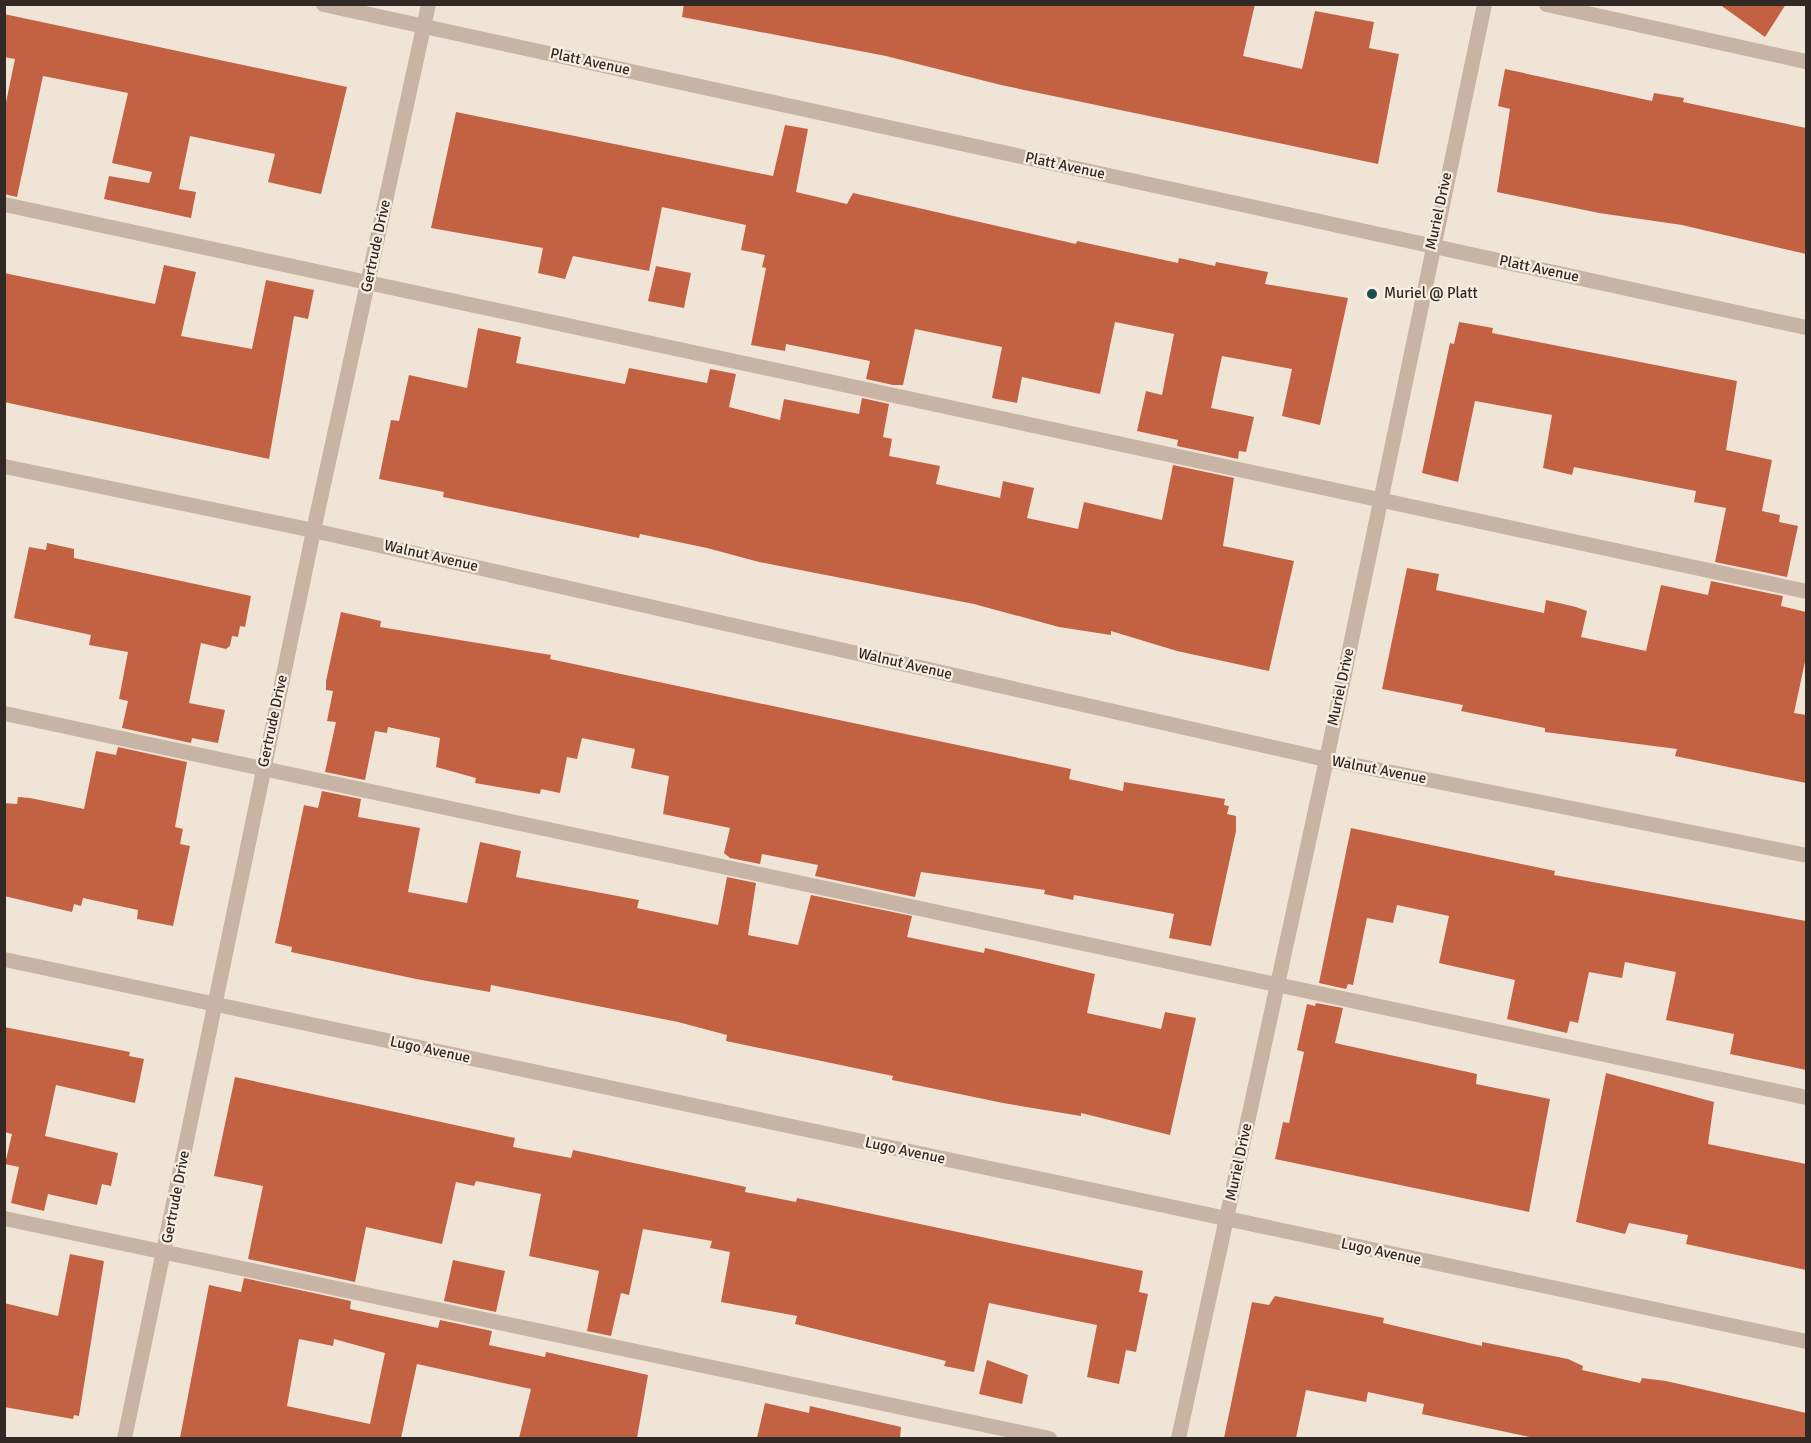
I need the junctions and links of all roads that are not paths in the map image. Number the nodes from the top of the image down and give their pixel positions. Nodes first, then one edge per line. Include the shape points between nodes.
1 (323, 4) edge
2 (428, 4) edge
3 (1484, 4) edge
4 (1546, 4) edge
5 (424, 25) junction
6 (1806, 61) edge
7 (4, 204) edge
8 (1432, 246) junction
9 (368, 281) junction
10 (1806, 327) edge
11 (4, 466) edge
12 (1381, 501) junction
13 (313, 530) junction
14 (1806, 591) edge
15 (4, 713) edge
16 (1326, 759) junction
17 (263, 768) junction
18 (1806, 855) edge
19 (4, 959) edge
20 (1278, 985) junction
21 (213, 1004) junction
22 (1806, 1096) edge
23 (4, 1218) edge
24 (1226, 1220) junction
25 (165, 1252) junction
26 (1806, 1341) edge
27 (124, 1438) edge
28 (1049, 1438) edge
29 (1179, 1438) edge

1 - 5 street, Platt Avenue
2 - 5 street, Gertrude Drive
3 - 8 street, Muriel Drive
4 - 6 street
5 - 8 street, Platt Avenue
5 - 9 street, Gertrude Drive
7 - 9 street
8 - 10 street, Platt Avenue
8 - 12 street, Muriel Drive
9 - 12 street
9 - 13 street, Gertrude Drive
11 - 13 street, Walnut Avenue
12 - 14 street
12 - 16 street, Muriel Drive
13 - 16 street, Walnut Avenue
13 - 17 street, Gertrude Drive
15 - 17 street
16 - 18 street, Walnut Avenue
16 - 20 street, Muriel Drive
17 - 20 street
17 - 21 street, Gertrude Drive
19 - 21 street, Lugo Avenue
20 - 22 street
20 - 24 street, Muriel Drive
21 - 24 street, Lugo Avenue
21 - 25 street, Gertrude Drive
23 - 25 street
24 - 26 street, Lugo Avenue
24 - 29 street, Muriel Drive
25 - 27 street, Gertrude Drive
25 - 28 street

